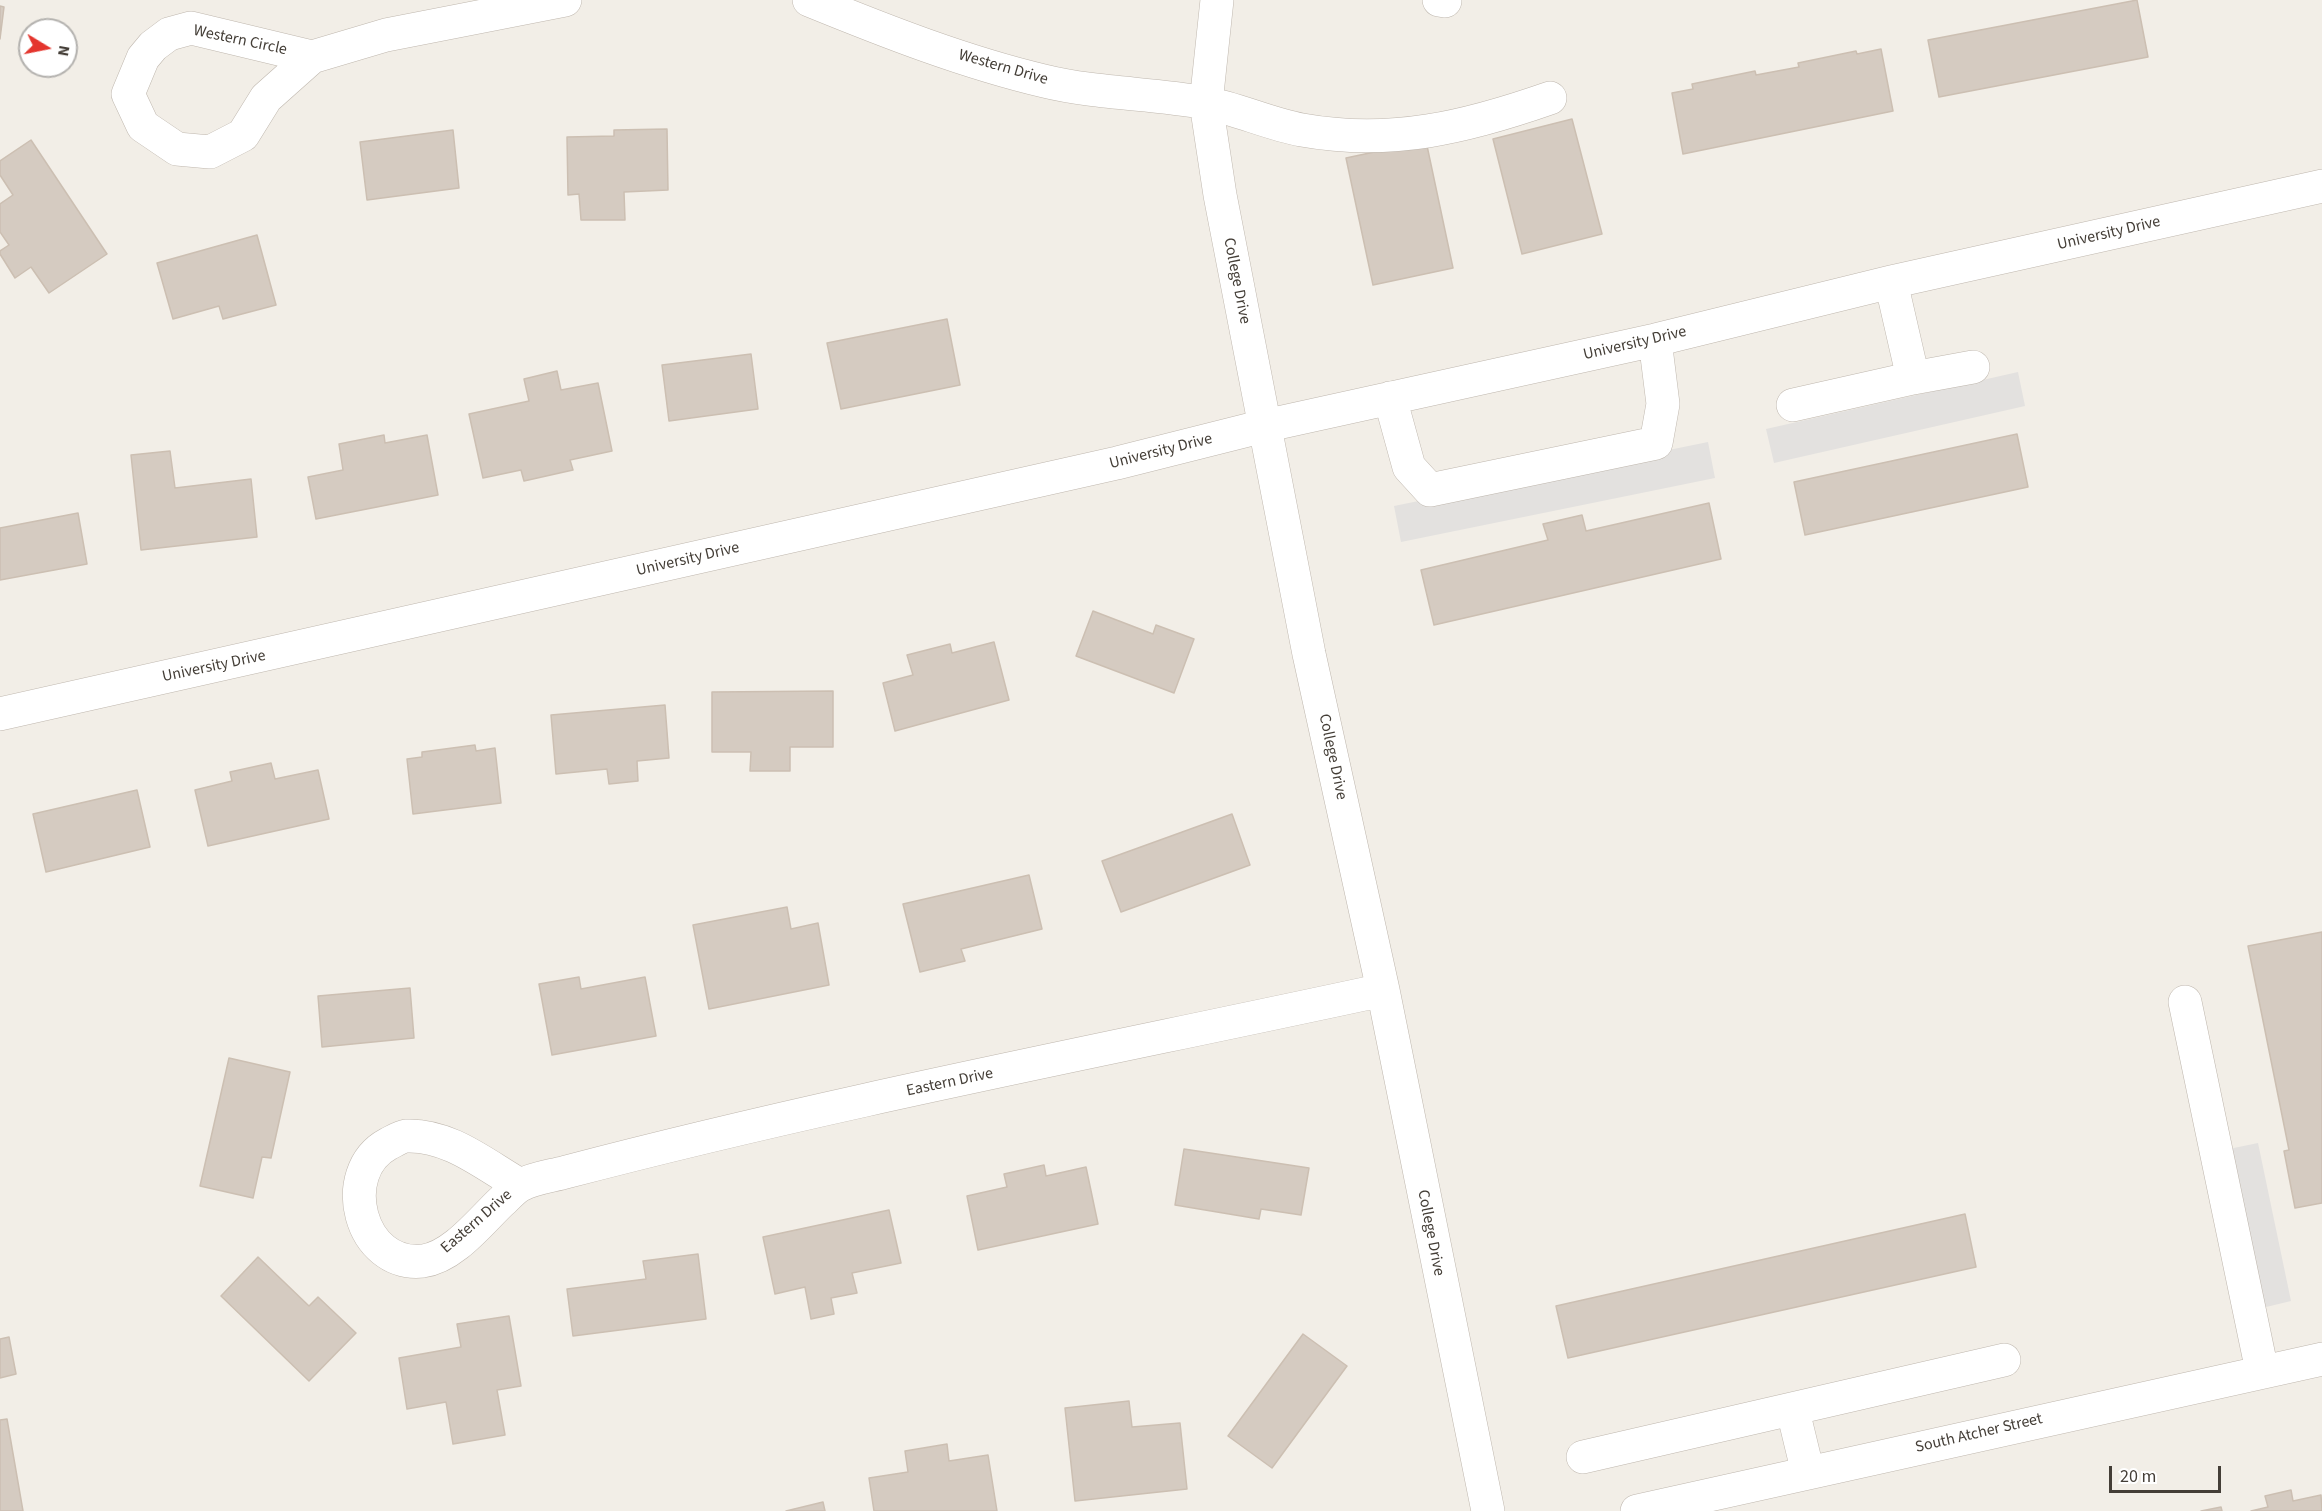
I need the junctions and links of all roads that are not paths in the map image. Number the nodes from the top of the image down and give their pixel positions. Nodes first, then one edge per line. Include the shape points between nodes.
1 (565, 0) edge
2 (809, 0) edge
3 (1217, 0) edge
4 (312, 57) junction
5 (1550, 98) dead end
6 (1206, 103) junction
7 (2322, 186) edge
8 (1891, 282) junction
9 (1655, 340) junction
10 (1973, 367) dead end
11 (1913, 378) junction
12 (1390, 399) junction
13 (1793, 405) dead end
14 (1264, 426) junction
15 (0, 714) edge
16 (1383, 990) junction
17 (2185, 1002) dead end
18 (520, 1185) junction
19 (2322, 1359) edge
20 (2004, 1360) dead end
21 (2262, 1371) junction
22 (1793, 1411) junction
23 (1583, 1457) dead end
24 (1808, 1473) junction
25 (1488, 1511) edge
26 (1637, 1511) edge

1 - 4 street, Western Circle via 386,35
2 - 6 street, Western Drive via 961,56 1044,81
3 - 6 street, College Drive
4 - 4 street, Western Circle via 191,28 169,34 153,46 143,58 128,94 143,126 177,149 210,152 243,135 266,98
5 - 6 street, Western Drive via 1485,121 1421,134 1366,136 1302,130
6 - 14 street, College Drive
7 - 8 street, University Drive
8 - 9 street, University Drive
8 - 11 street
9 - 12 street, University Drive
9 - 12 street via 1663,404 1656,443 1430,490 1409,467
10 - 11 street
11 - 13 street
12 - 14 street, University Drive
14 - 15 street, University Drive via 1117,463
14 - 16 street, College Drive via 1309,654
16 - 18 street, Eastern Drive via 777,1121
16 - 25 street, College Drive
17 - 21 street
18 - 18 street, Eastern Drive via 443,1140 403,1136 379,1149 367,1164 360,1186 360,1209 366,1230 379,1249 400,1258 422,1261 444,1254
19 - 21 street, South Atcher Street
20 - 22 street
21 - 24 street, South Atcher Street
22 - 23 street
22 - 24 street
24 - 26 street, South Atcher Street

